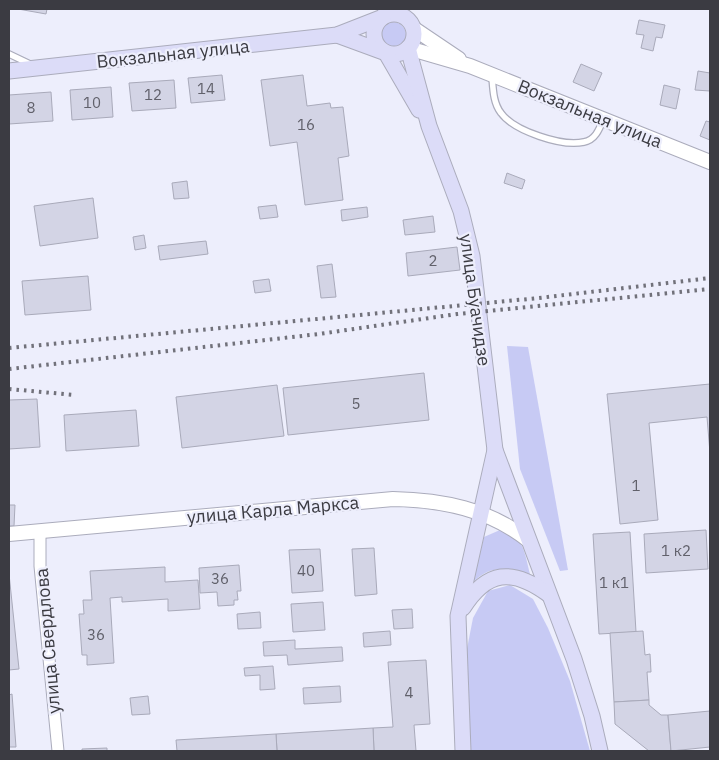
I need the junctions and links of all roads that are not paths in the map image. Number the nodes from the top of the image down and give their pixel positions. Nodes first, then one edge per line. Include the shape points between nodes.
1 (412, 9) edge
2 (386, 13) edge
3 (413, 28) junction
4 (337, 35) junction
5 (408, 48) junction
6 (386, 53) junction
7 (9, 54) edge
8 (470, 66) junction
9 (38, 68) junction
10 (9, 71) edge
11 (492, 74) junction
12 (603, 120) junction
13 (429, 126) junction
14 (710, 162) edge
15 (494, 450) junction
16 (480, 513) junction
17 (40, 531) junction
18 (9, 534) edge
19 (528, 540) junction
20 (548, 594) junction
21 (458, 616) junction
22 (58, 751) edge
23 (463, 751) edge
24 (600, 751) edge

1 - 3 main road
2 - 3 main road via 401,15
2 - 4 main road
2 - 6 main road via 373,32 376,44
3 - 5 main road via 414,39
3 - 8 street, Вокзальная улица
4 - 6 main road
4 - 9 main road, Вокзальная улица
5 - 6 main road via 398,54
5 - 8 street, Вокзальная улица
5 - 13 main road
6 - 13 main road
7 - 9 lane
8 - 11 street, Вокзальная улица
9 - 10 main road, Вокзальная улица
11 - 12 street, Вокзальная улица
11 - 12 lane via 495,100 501,113 512,124 536,134 553,141 585,142 597,135
12 - 14 street, Вокзальная улица
13 - 15 main road, улица Буачидзе via 461,210 472,256
15 - 16 main road, улица Буачидзе
15 - 19 main road, улица Буачидзе
16 - 17 street, улица Карла Маркса via 424,499 393,499
16 - 19 street, улица Карла Маркса via 509,526
16 - 21 main road, улица Буачидзе
17 - 18 street, улица Карла Маркса
17 - 22 street, улица Свердлова via 40,566
19 - 20 main road, улица Буачидзе
20 - 21 main road via 530,581 500,576 484,582
20 - 24 main road, улица Буачидзе via 574,659
21 - 23 main road, улица Буачидзе

